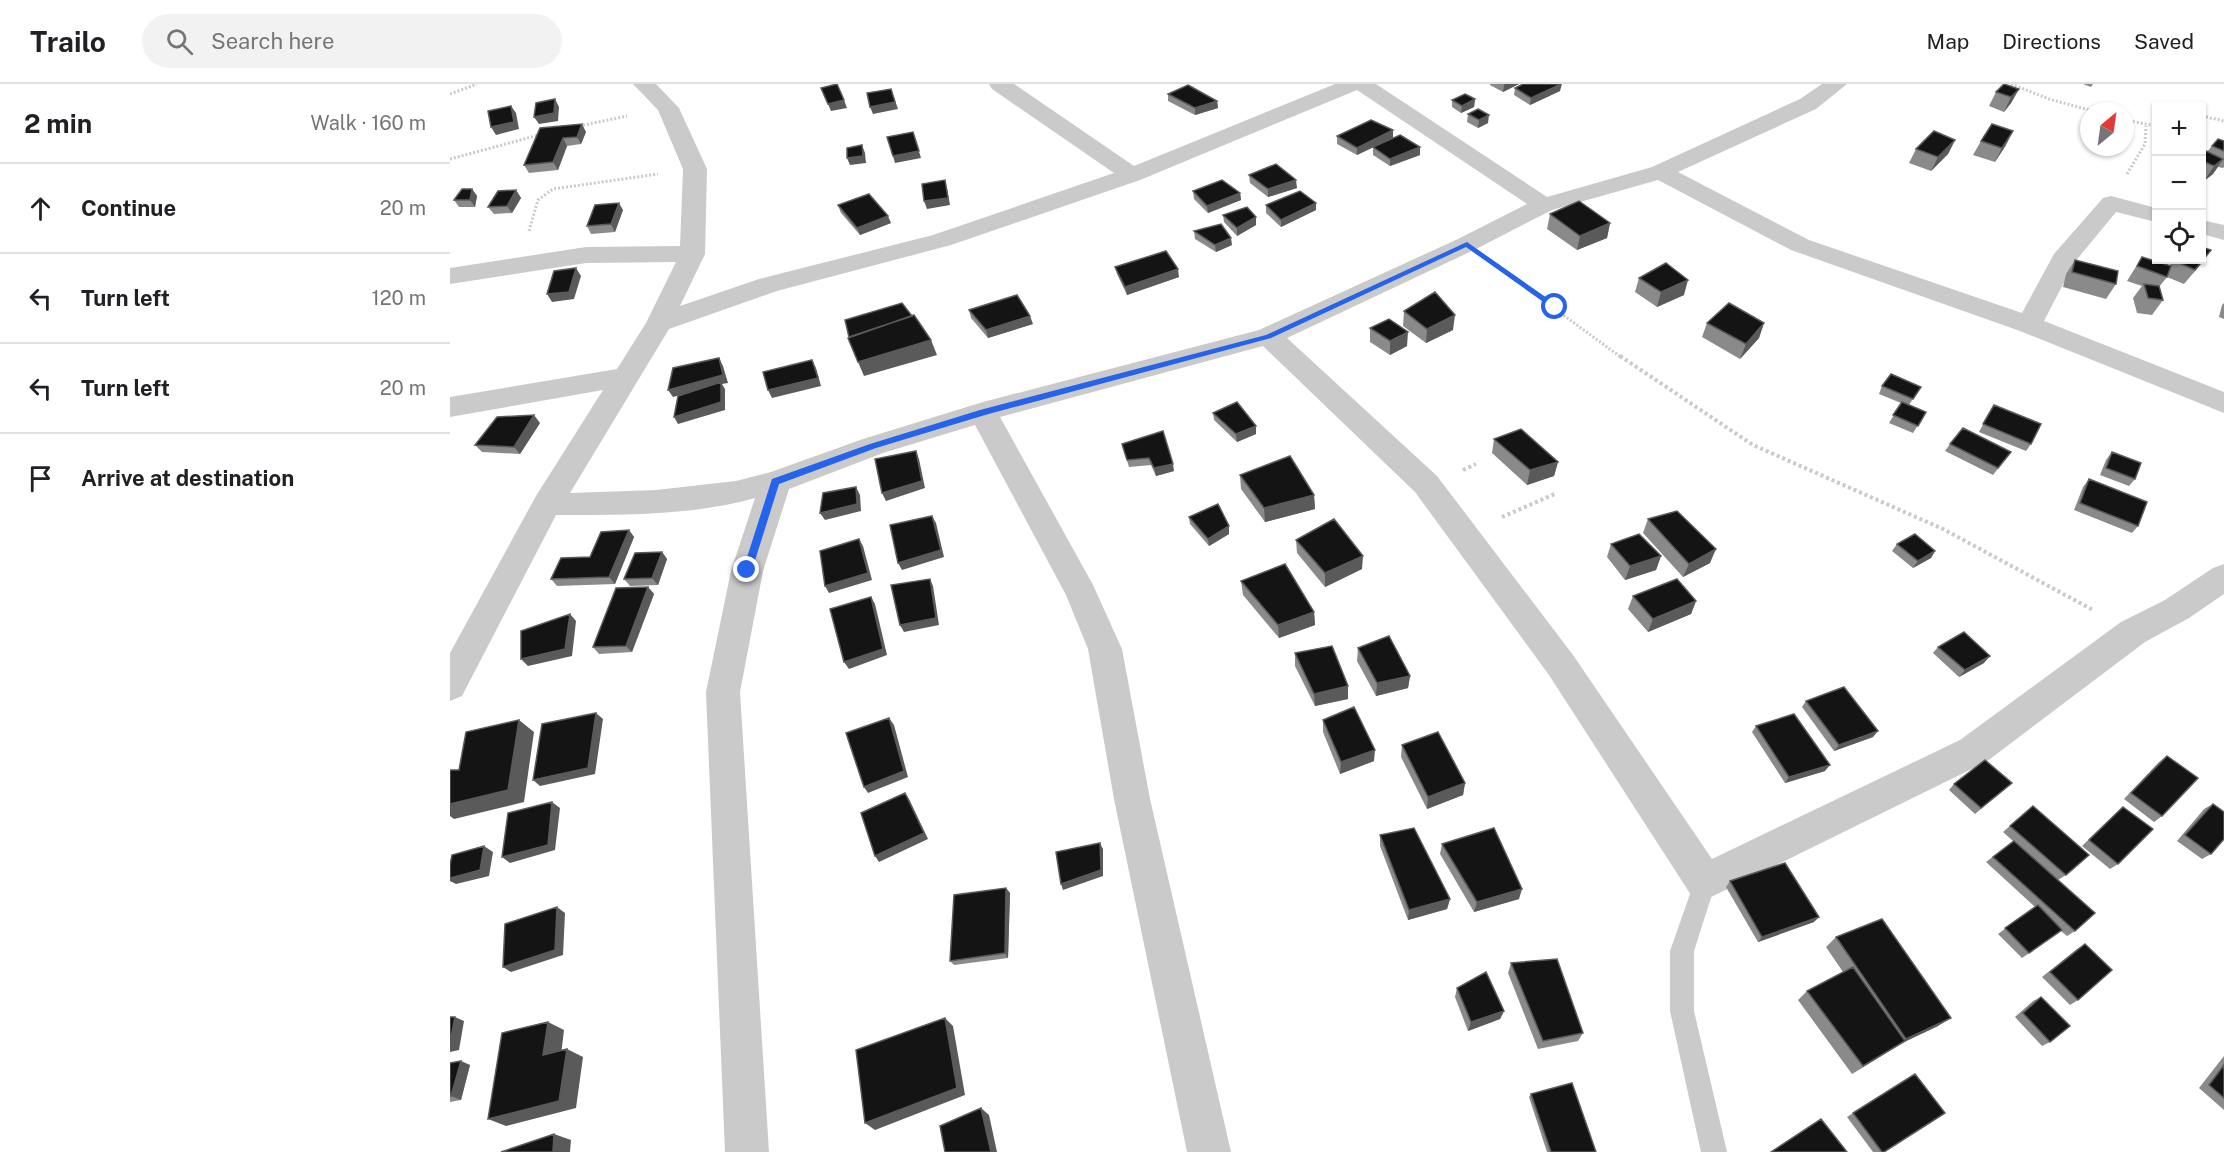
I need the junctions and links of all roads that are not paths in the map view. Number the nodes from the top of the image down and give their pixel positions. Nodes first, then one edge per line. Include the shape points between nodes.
1 (644, 84) edge
2 (1000, 84) edge
3 (1354, 84) edge
4 (1362, 84) edge
5 (1836, 84) edge
6 (1660, 172) junction
7 (1131, 175) junction
8 (1544, 205) junction
9 (2152, 214) edge
10 (2206, 228) edge
11 (2224, 233) edge
12 (692, 255) junction
13 (450, 276) edge
14 (659, 323) junction
15 (2029, 325) junction
16 (1268, 336) junction
17 (625, 377) junction
18 (2224, 403) edge
19 (450, 407) edge
20 (983, 412) junction
21 (776, 482) junction
22 (547, 504) junction
23 (2224, 578) edge
24 (450, 686) edge
25 (1705, 882) junction
26 (747, 1152) edge
27 (1209, 1152) edge
28 (1714, 1152) edge

1 - 12 street via 668,108 694,169
2 - 7 street
3 - 7 street
4 - 8 street
5 - 6 street via 1808,104
6 - 8 street
6 - 15 street via 1800,244
7 - 14 street via 942,240 768,285
8 - 16 street
9 - 15 street via 2111,203 2063,260
10 - 11 street
12 - 13 street via 613,253
12 - 14 street
14 - 17 street
15 - 18 street
16 - 20 street
16 - 25 street via 1426,484 1561,664
17 - 19 street
17 - 22 street
20 - 21 street via 873,446
20 - 27 street via 1082,594 1105,649 1132,799
21 - 22 street via 691,499
21 - 26 street via 747,570 723,692
22 - 24 street
23 - 25 street via 2133,632 1973,751
25 - 28 lane via 1682,951 1682,1011

